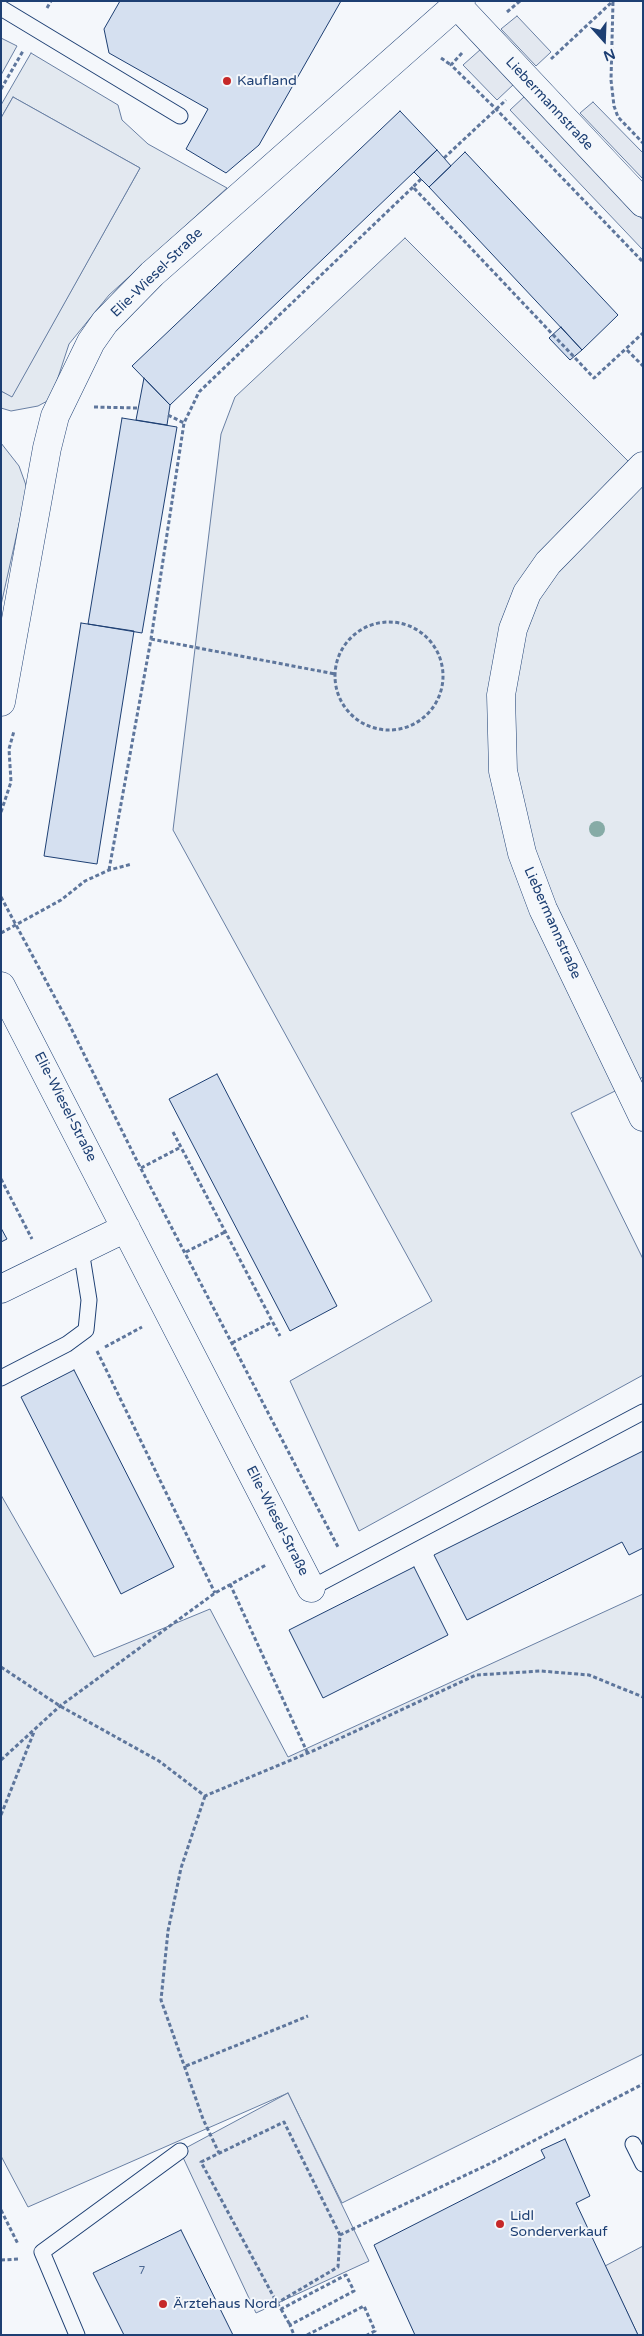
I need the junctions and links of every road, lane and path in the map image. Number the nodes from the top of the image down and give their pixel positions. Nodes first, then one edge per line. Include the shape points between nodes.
1 (459, 3) edge
2 (1, 8) edge
3 (437, 55) dead end
4 (451, 65) dead end
5 (527, 82) junction
6 (180, 116) dead end
7 (643, 143) edge
8 (444, 158) dead end
9 (421, 179) dead end
10 (414, 187) junction
11 (643, 203) edge
12 (643, 333) edge
13 (627, 350) junction
14 (643, 366) edge
15 (85, 406) dead end
16 (138, 408) dead end
17 (168, 415) dead end
18 (184, 423) junction
19 (643, 466) edge
20 (152, 639) junction
21 (335, 674) junction
22 (1, 702) edge
23 (15, 725) dead end
24 (1, 812) edge
25 (132, 864) dead end
26 (109, 870) junction
27 (1, 897) edge
28 (17, 925) junction
29 (1, 933) edge
30 (1, 986) edge
31 (643, 1117) edge
32 (173, 1132) dead end
33 (181, 1147) junction
34 (141, 1168) junction
35 (1, 1179) edge
36 (126, 1228) junction
37 (226, 1232) junction
38 (81, 1250) junction
39 (186, 1252) junction
40 (46, 1266) junction
41 (1, 1289) edge
42 (168, 1312) junction
43 (272, 1322) junction
44 (86, 1330) junction
45 (280, 1336) dead end
46 (232, 1343) junction
47 (97, 1351) junction
48 (1, 1378) edge
49 (643, 1412) edge
50 (330, 1532) junction
51 (293, 1551) junction
52 (350, 1569) junction
53 (230, 1584) junction
54 (311, 1588) joint
55 (215, 1593) junction
56 (1, 1667) edge
57 (643, 1697) edge
58 (60, 1706) junction
59 (35, 1729) junction
60 (308, 1754) junction
61 (1, 1760) edge
62 (205, 1796) junction
63 (1, 1815) edge
64 (308, 2016) dead end
65 (186, 2066) junction
66 (643, 2084) edge
67 (633, 2144) dead end
68 (180, 2151) dead end
69 (219, 2153) junction
70 (643, 2164) edge
71 (1, 2210) edge
72 (340, 2235) junction
73 (42, 2252) junction
74 (25, 2258) junction
75 (1, 2260) edge
76 (277, 2303) junction
77 (281, 2309) junction
78 (290, 2325) junction
79 (77, 2335) edge
80 (294, 2335) edge
81 (307, 2335) edge
82 (366, 2335) edge

1 - 5 street, Liebermannstraße
1 - 22 street, Elie-Wiesel-Straße via 152,274 105,322 91,342 56,416 47,448
2 - 6 lane
3 - 4 path
5 - 7 path via 613,1 611,80 614,106 618,117
5 - 8 path
5 - 11 street, Liebermannstraße
9 - 10 path
10 - 13 path via 594,378
10 - 18 path via 199,392
12 - 13 path
13 - 14 path
15 - 16 path
17 - 18 path
18 - 20 path
19 - 31 street, Liebermannstraße via 548,563 526,593 513,629 501,695 504,771 522,853 543,909
20 - 21 path
20 - 26 path
21 - 21 path via 337,692 344,707 358,720 379,729 395,730 428,714 438,700 443,683 443,667 427,636 409,625 391,621 373,624 346,642
23 - 24 path via 10,750 11,782
25 - 26 path
26 - 28 path
27 - 28 path
28 - 29 path
28 - 34 path
30 - 36 street, Elie-Wiesel-Straße
32 - 33 path
33 - 34 path
33 - 37 path
34 - 39 path
35 - 40 path
36 - 38 street
36 - 42 street, Elie-Wiesel-Straße
37 - 39 path
37 - 43 path
38 - 40 street
38 - 44 lane via 89,1300
39 - 46 path
40 - 41 street
42 - 47 path
42 - 51 street, Elie-Wiesel-Straße
43 - 45 path
43 - 46 path
44 - 47 path
44 - 48 lane via 68,1344
46 - 50 path
47 - 55 path
49 - 52 lane, Elie-Wiesel-Straße
50 - 51 path
50 - 52 path
51 - 53 path
51 - 54 street, Elie-Wiesel-Straße
52 - 54 lane, Elie-Wiesel-Straße
53 - 55 path
53 - 60 path
55 - 58 path
56 - 58 path
57 - 60 path via 589,1675 541,1671 476,1674
58 - 59 path
58 - 62 path via 159,1761
59 - 61 path
59 - 63 path
60 - 62 path
62 - 65 path via 181,1868 168,1931 161,2000
64 - 65 path
65 - 69 path via 203,2118
66 - 72 path via 489,2164
67 - 70 lane
68 - 73 lane
69 - 72 path via 284,2122
69 - 76 path via 201,2162
71 - 74 path
72 - 76 path via 338,2267
73 - 74 path
73 - 79 lane
74 - 75 path
76 - 77 path
77 - 78 path
77 - 78 path via 346,2275 354,2292
78 - 80 path
81 - 82 path via 364,2306 375,2331

